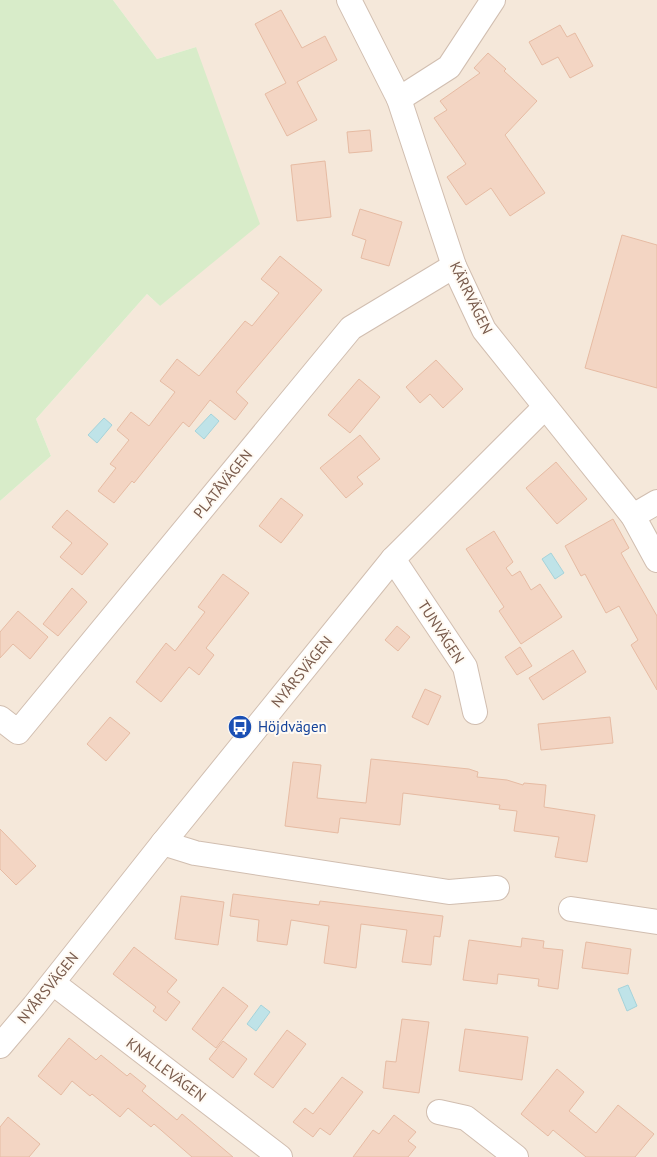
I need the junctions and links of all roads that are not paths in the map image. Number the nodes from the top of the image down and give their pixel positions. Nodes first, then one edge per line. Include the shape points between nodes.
1 (349, 0) edge
2 (493, 0) edge
3 (398, 99) junction
4 (454, 266) junction
5 (545, 406) junction
6 (657, 502) edge
7 (633, 516) junction
8 (393, 559) junction
9 (657, 560) edge
10 (475, 712) dead end
11 (9, 725) edge
12 (163, 843) junction
13 (496, 888) dead end
14 (571, 908) dead end
15 (657, 922) edge
16 (53, 983) junction
17 (0, 1046) edge
18 (439, 1112) dead end
19 (280, 1157) edge
20 (516, 1157) edge

1 - 3 street, KÄRRVÄGEN
2 - 3 street via 449,67
3 - 4 street, KÄRRVÄGEN
4 - 5 street, KÄRRVÄGEN via 484,330
4 - 11 street, PLATÅVÄGEN via 351,328
5 - 7 street, KÄRRVÄGEN
5 - 8 street, NYÅRSVÄGEN
6 - 7 street
7 - 9 street, KÄRRVÄGEN
8 - 10 street, TUNVÄGEN via 465,668
8 - 12 street, NYÅRSVÄGEN
12 - 13 street via 195,853 449,892
12 - 16 street, NYÅRSVÄGEN
14 - 15 street
16 - 17 street, NYÅRSVÄGEN
16 - 19 street, KNALLEVÄGEN
18 - 20 street via 466,1118

